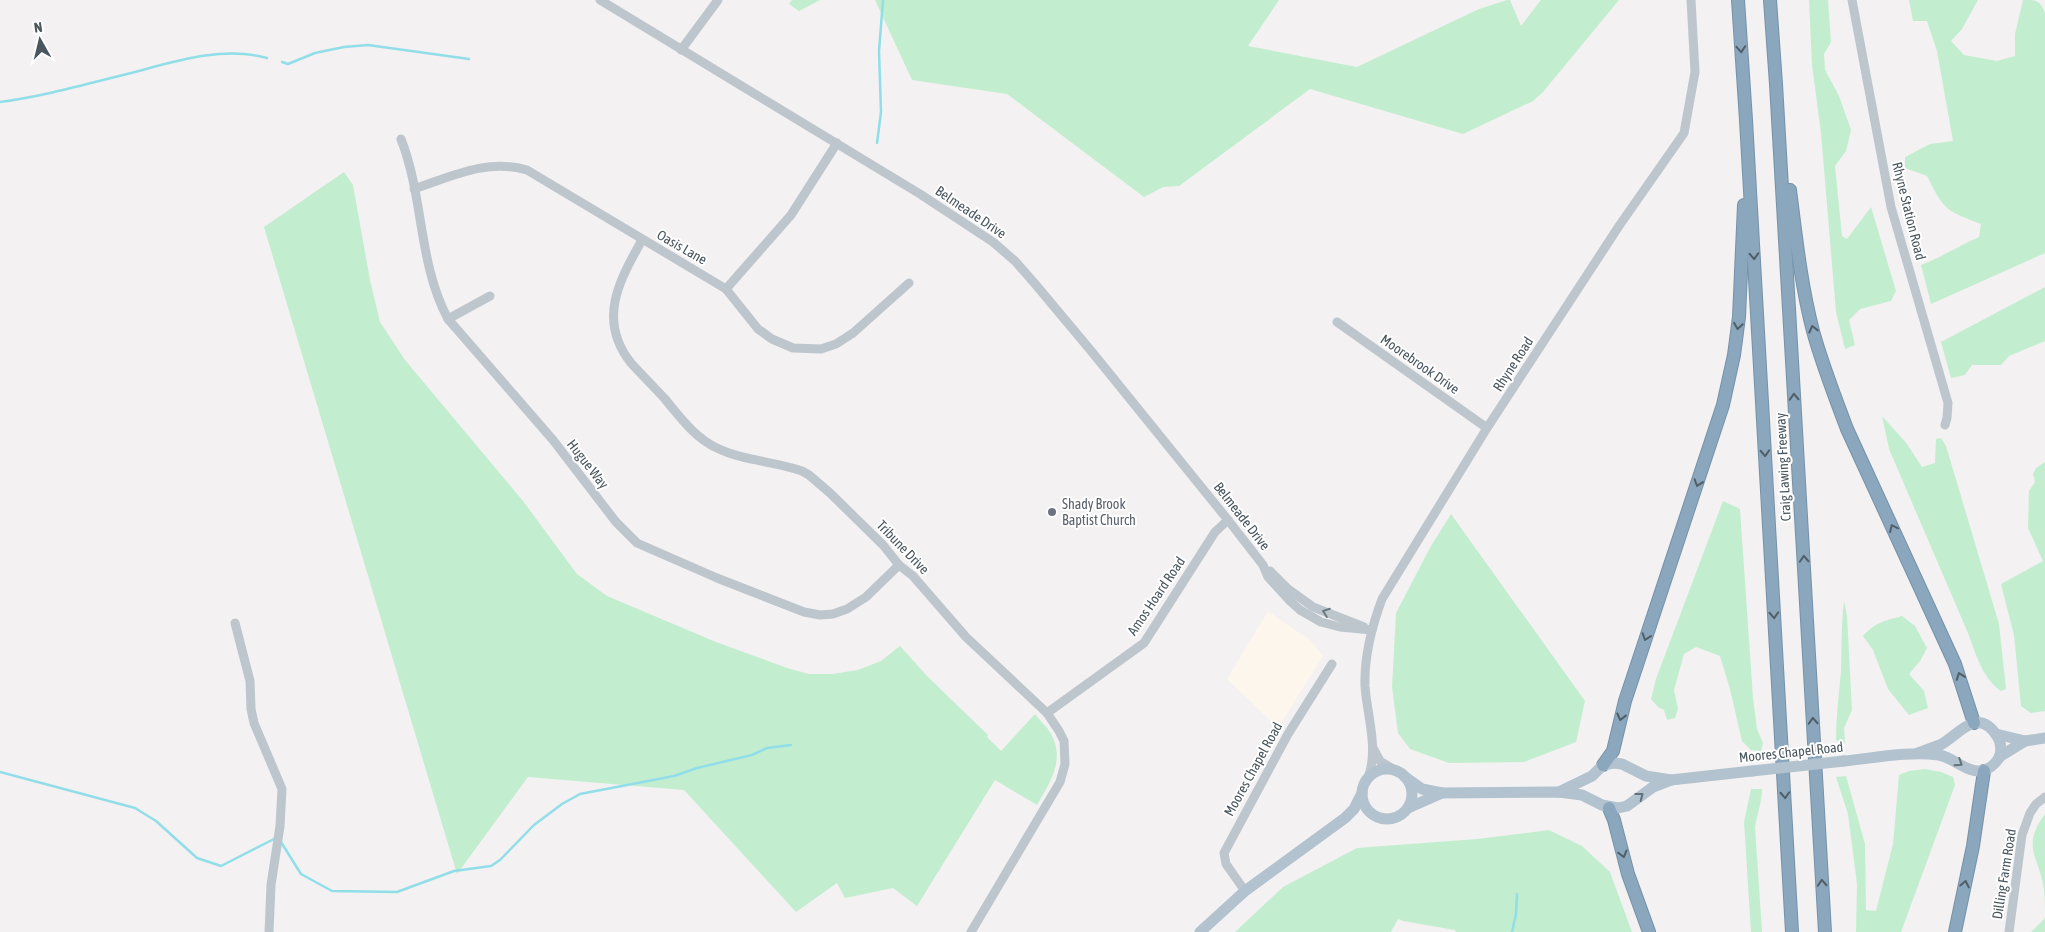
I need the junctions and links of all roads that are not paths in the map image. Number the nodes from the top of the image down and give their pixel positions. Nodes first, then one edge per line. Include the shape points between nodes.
1 (600, 0) edge
2 (718, 0) edge
3 (1691, 0) edge
4 (1738, 0) edge
5 (1770, 0) edge
6 (1852, 0) edge
7 (681, 50) junction
8 (1776, 84) junction
9 (1746, 120) junction
10 (401, 139) dead end
11 (837, 143) junction
12 (414, 189) junction
13 (642, 240) junction
14 (909, 283) dead end
15 (726, 289) junction
16 (490, 296) dead end
17 (448, 319) junction
18 (1337, 322) dead end
19 (1945, 425) dead end
20 (1487, 428) junction
21 (1228, 520) junction
22 (900, 565) junction
23 (235, 623) dead end
24 (1372, 630) junction
25 (1332, 664) dead end
26 (1047, 713) junction
27 (1974, 723) junction
28 (1996, 734) junction
29 (2045, 738) edge
30 (2026, 741) junction
31 (1373, 748) junction
32 (1915, 754) junction
33 (1999, 757) junction
34 (1603, 765) junction
35 (1984, 771) junction
36 (1402, 775) junction
37 (1592, 776) junction
38 (1368, 778) junction
39 (1671, 780) junction
40 (1558, 792) junction
41 (1362, 793) junction
42 (1442, 793) junction
43 (2045, 797) edge
44 (1596, 801) junction
45 (1408, 808) junction
46 (1609, 808) junction
47 (1345, 818) junction
48 (1379, 818) junction
49 (1245, 890) junction
50 (269, 932) edge
51 (971, 932) edge
52 (1200, 932) edge
53 (1649, 932) edge
54 (1792, 932) edge
55 (1825, 932) edge
56 (1954, 932) edge
57 (2009, 932) edge

1 - 7 street, Belmeade Drive
2 - 7 street
3 - 20 street, Rhyne Road via 1695,72 1684,133
4 -> 9 highway, Craig Lawing Freeway
5 - 8 highway, Craig Lawing Freeway
6 - 19 street, Rhyne Station Road via 1891,207 1948,404
7 - 11 street, Belmeade Drive
27 -> 8 highway via 1955,664 1847,429 1820,356 1801,271
55 -> 8 highway, Craig Lawing Freeway
9 -> 34 highway via 1739,318 1734,356 1723,405 1625,701 1613,752
9 -> 54 highway, Craig Lawing Freeway
10 - 12 street, Hugue Way
11 - 15 street via 791,215
11 - 21 street, Belmeade Drive via 981,233 1015,261
12 - 13 street, Oasis Lane via 484,167 513,166 544,179
12 - 17 street, Hugue Way via 430,276
13 - 15 street, Oasis Lane
13 - 22 street, Tribune Drive via 621,278 614,303 615,330 621,348 631,362 691,429 708,443 732,454 809,475
14 - 15 street, Oasis Lane via 853,333 836,344 821,348 793,348 772,339 758,329
16 - 17 street
17 - 22 street, Hugue Way via 553,440 616,522 637,543 717,578 804,612 820,615 848,609
18 - 20 street, Moorebrook Drive
20 - 24 street, Rhyne Road via 1382,598
21 - 24 street, Belmeade Drive via 1263,565 1268,577 1306,614 1340,627
21 - 26 street, Amos Hoard Road via 1215,532 1144,643
22 - 26 street, Tribune Drive via 966,637
23 - 50 street via 250,681 254,723 282,789
24 - 31 street, Rhyne Road via 1365,685
25 - 49 street, Moores Chapel Road via 1288,734 1224,853 1226,864
26 - 51 street, Tribune Drive via 1064,741 1065,764 1060,782
27 - 28 main road via 1983,724
27 - 32 main road, Moores Chapel Road via 1940,744
28 - 30 main road
28 - 33 main road via 2001,745
29 - 30 main road
30 - 33 main road
31 - 36 street via 1380,761
31 - 38 street, Rhyne Road
32 -> 35 main road, Moores Chapel Road via 1948,757 1971,770
32 - 39 main road, Moores Chapel Road, bridge
33 - 35 main road
34 - 37 main road
34 - 39 main road, Moores Chapel Road via 1622,764 1646,776
56 -> 35 highway via 1973,846
36 - 38 main road via 1382,770
36 - 42 main road via 1422,789
36 - 45 main road via 1412,792
37 - 40 main road
37 - 44 main road via 1590,789
38 - 41 main road
46 -> 39 main road, Moores Chapel Road via 1627,806 1653,787
40 - 42 main road
40 - 44 main road via 1582,795
41 - 47 main road
41 - 48 main road via 1366,808
42 - 45 main road
43 - 57 street, Dilling Farm Road via 2030,813 2022,835
44 - 46 main road
45 - 48 main road via 1395,818
46 -> 53 highway
47 - 48 main road
47 - 49 main road
49 - 52 main road

